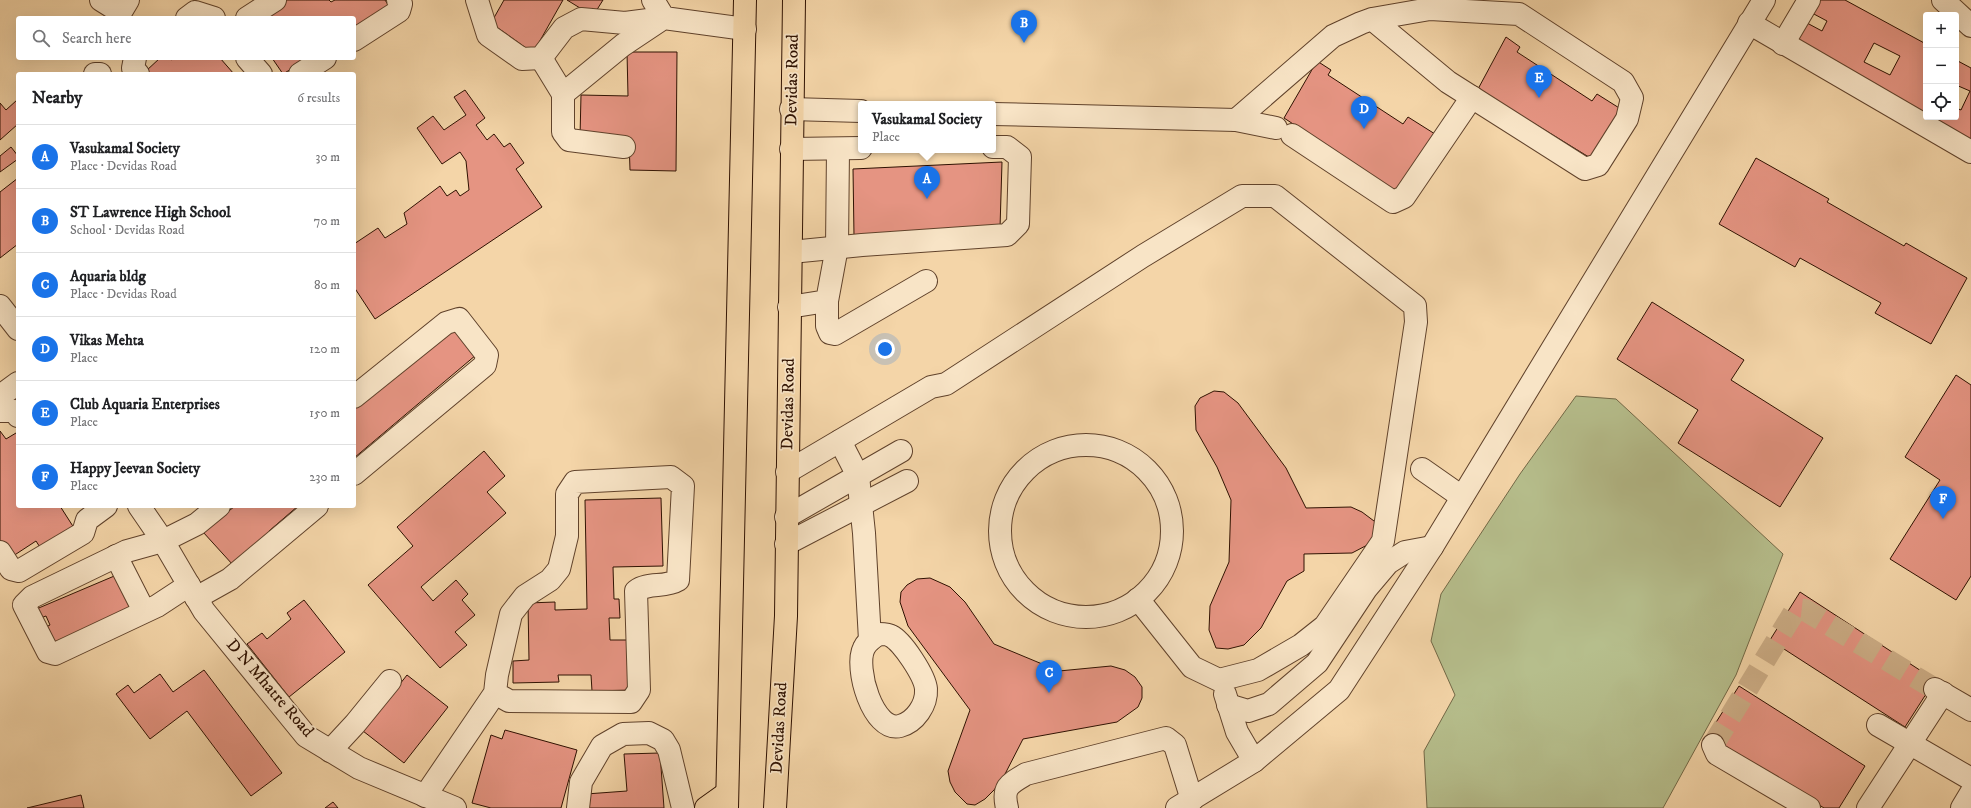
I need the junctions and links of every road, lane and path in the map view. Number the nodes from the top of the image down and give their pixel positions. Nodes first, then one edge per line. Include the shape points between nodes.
1 (101, 0) edge
2 (128, 0) edge
3 (275, 0) edge
4 (398, 0) edge
5 (477, 0) edge
6 (653, 0) edge
7 (745, 0) edge
8 (794, 0) edge
9 (1764, 0) edge
10 (1809, 0) edge
11 (1943, 0) edge
12 (190, 16) edge
13 (208, 16) edge
14 (250, 16) edge
15 (664, 18) junction
16 (1372, 19) junction
17 (1749, 24) junction
18 (1971, 26) edge
19 (745, 28) junction
20 (356, 39) edge
21 (1783, 44) junction
22 (541, 58) junction
23 (135, 60) edge
24 (249, 60) edge
25 (322, 60) edge
26 (136, 72) edge
27 (258, 72) edge
28 (303, 72) edge
29 (563, 94) junction
30 (1472, 97) junction
31 (791, 109) junction
32 (858, 111) edge
33 (996, 114) edge
34 (1236, 120) junction
35 (624, 147) dead end
36 (996, 147) edge
37 (838, 148) junction
38 (858, 148) edge
39 (791, 149) junction
40 (1971, 152) edge
41 (837, 247) junction
42 (791, 252) junction
43 (926, 281) dead end
44 (827, 301) junction
45 (789, 306) junction
46 (1, 308) edge
47 (16, 327) edge
48 (16, 385) edge
49 (356, 395) edge
50 (0, 396) edge
51 (0, 411) edge
52 (16, 413) edge
53 (843, 446) junction
54 (901, 451) dead end
55 (1422, 469) dead end
56 (356, 472) edge
57 (858, 476) junction
58 (787, 480) junction
59 (907, 481) dead end
60 (1462, 497) junction
61 (861, 505) junction
62 (99, 508) edge
63 (140, 508) edge
64 (217, 508) edge
65 (314, 508) edge
66 (82, 513) edge
67 (786, 518) junction
68 (163, 541) junction
69 (786, 544) junction
70 (1432, 547) junction
71 (0, 552) edge
72 (116, 556) junction
73 (192, 591) junction
74 (1138, 599) junction
75 (144, 611) junction
76 (870, 640) dead end
77 (390, 681) dead end
78 (496, 693) junction
79 (1971, 710) edge
80 (1878, 725) dead end
81 (1910, 743) junction
82 (1713, 745) dead end
83 (330, 750) junction
84 (1254, 761) junction
85 (1969, 795) edge
86 (425, 796) junction
87 (727, 801) edge
88 (1185, 804) edge
89 (455, 808) edge
90 (578, 808) edge
91 (683, 808) edge
92 (706, 808) edge
93 (775, 808) edge
94 (1007, 808) edge
95 (1809, 808) edge
96 (1868, 808) edge

1 - 2 street via 117,10 122,10
3 - 14 street
4 - 20 street via 401,4 399,11
5 - 22 street via 488,35 522,59
6 - 15 street
7 - 19 main road
8 - 31 main road, Devidas Road
9 - 17 street
10 - 21 street
11 - 18 street
12 - 13 street via 195,12
15 - 19 street
15 - 22 street via 625,23 581,19 564,28
15 - 29 street via 623,46
16 - 30 street via 1448,82
16 - 30 street via 1430,9 1519,14 1623,82 1632,98 1627,119 1598,165 1585,169
16 - 34 street via 1333,36
17 - 21 street
17 - 60 street
19 - 87 main road
21 - 40 street
22 - 29 street
23 - 26 street via 133,68
24 - 27 street
25 - 28 street
29 - 35 street via 563,132 569,140
30 - 34 street via 1404,197 1393,202 1284,131
31 - 32 street
31 - 39 main road, Devidas Road
33 - 34 street
36 - 41 street via 1007,147 1020,157 1018,224 1007,235
37 - 38 street
37 - 39 street
37 - 41 street
39 - 42 main road, Devidas Road
41 - 42 street
41 - 44 street
42 - 45 main road, Devidas Road
43 - 44 street via 835,334 830,333 827,326
44 - 45 street
45 - 58 main road, Devidas Road
46 - 47 street
48 - 50 street
49 - 56 street via 446,323 459,319 487,356 485,365
51 - 52 street
53 - 57 street
53 - 58 street
53 - 74 street via 931,387 946,384 1143,256 1242,196 1275,196 1415,306 1416,322 1383,541 1325,626 1302,645 1258,670 1219,680 1192,667
54 - 57 street
55 - 60 street
57 - 61 street
57 - 67 street
58 - 67 main road, Devidas Road
59 - 61 street
60 - 70 street
61 - 69 street
61 - 76 street
62 - 66 street
63 - 68 street, D N Mhatre Road
64 - 68 street via 197,524
65 - 73 street via 230,579
66 - 71 street via 83,533 19,571 11,569
67 - 69 main road, Devidas Road
68 - 72 street
68 - 73 street, D N Mhatre Road
69 - 93 main road, Devidas Road via 786,616
70 - 84 street via 1339,690
70 - 84 street via 1404,552 1388,563 1366,589 1317,662 1269,704 1234,703 1237,732
72 - 75 street
72 - 75 street via 32,598 24,605 48,652 55,654
73 - 75 street
73 - 83 street, D N Mhatre Road via 204,611 306,736
74 - 74 street via 1113,613 1078,617 1044,606 1017,582 1002,549 1001,513 1016,480 1028,466 1060,448 1077,444 1095,445 1130,456 1157,481 1171,514 1171,550 1156,582
77 - 83 street
78 - 78 street via 497,675 511,614 526,596 550,580 560,569 567,536 567,494 575,482 671,477 683,486 678,580 671,584 642,587 636,591 639,690 631,702 509,701
78 - 86 street
79 - 81 street via 1939,691
80 - 81 street
81 - 85 street
81 - 96 street
82 - 95 street via 1717,754
83 - 86 street, D N Mhatre Road via 359,768
84 - 88 street
86 - 89 street, D N Mhatre Road
87 - 92 main road
88 - 94 street via 1175,745 1166,738 1026,774 1009,784 1004,796
90 - 91 street via 581,782 602,746 623,734 649,733 663,740 670,750

